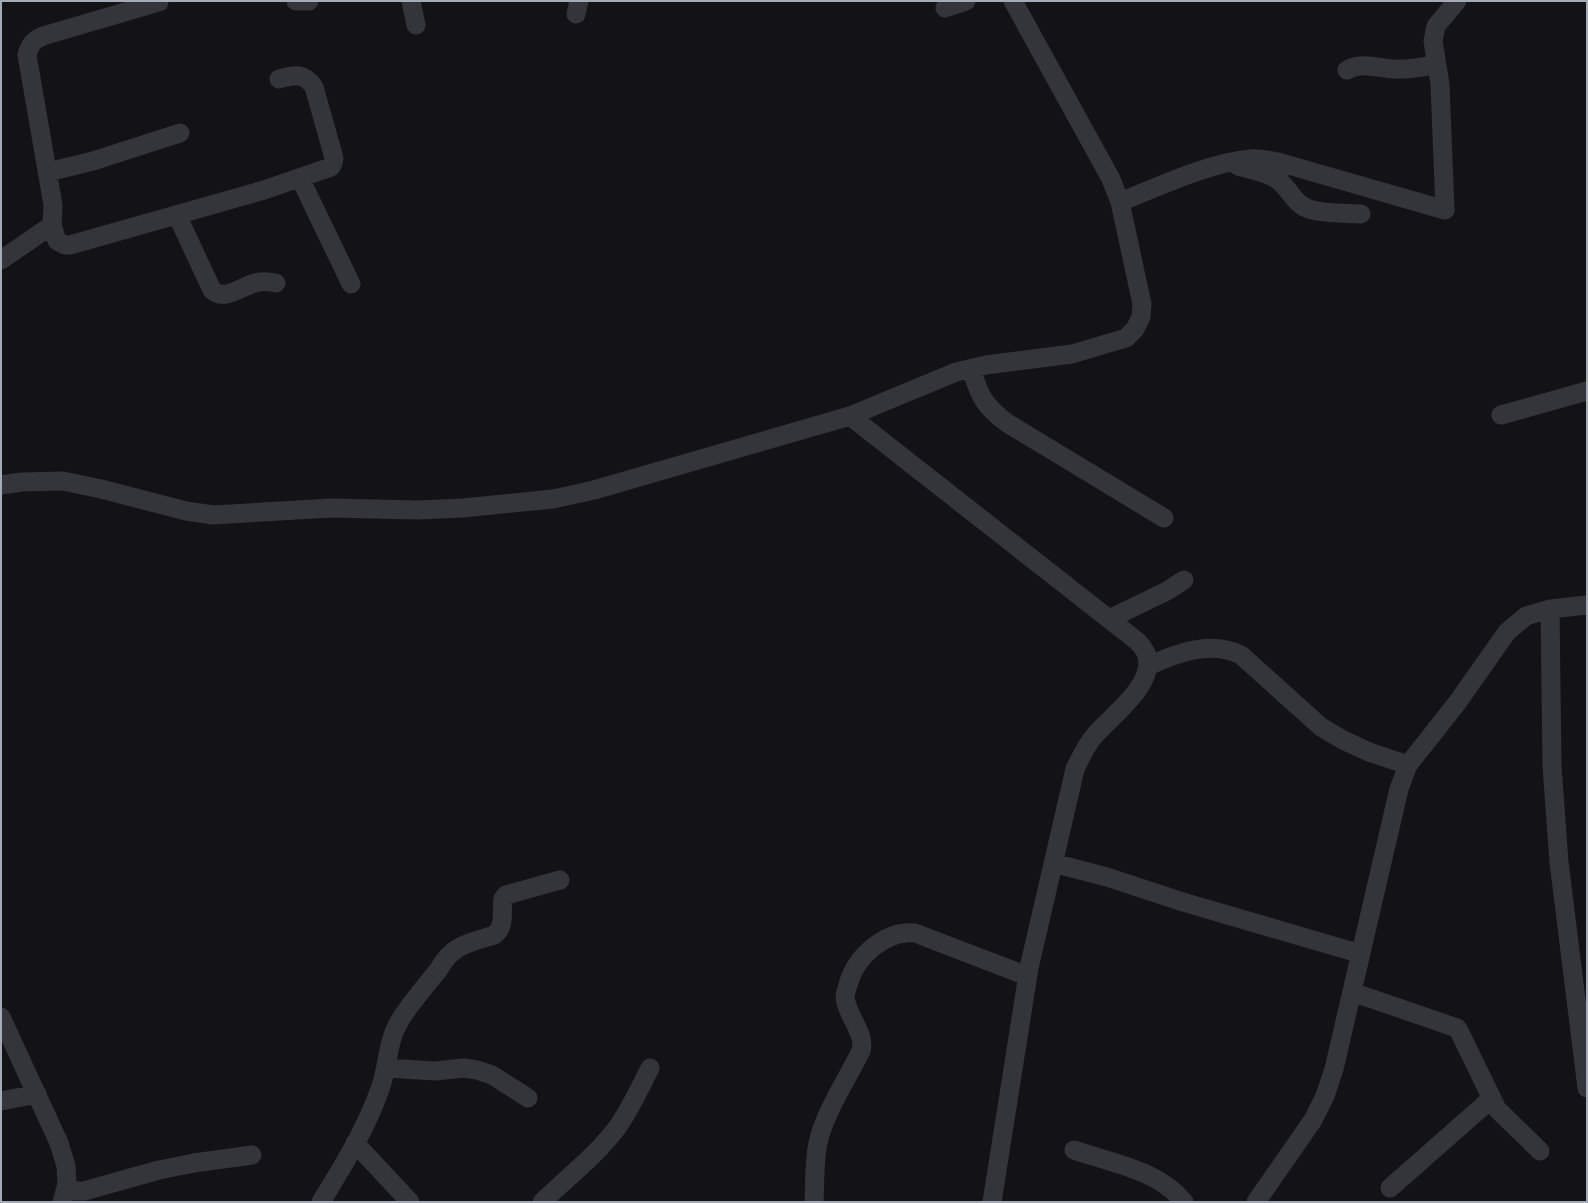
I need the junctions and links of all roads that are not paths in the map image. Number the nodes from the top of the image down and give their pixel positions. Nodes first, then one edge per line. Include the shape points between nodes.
1 (161, 1) edge
2 (296, 1) edge
3 (309, 1) edge
4 (411, 1) edge
5 (966, 1) edge
6 (1013, 1) edge
7 (1457, 1) edge
8 (945, 8) dead end
9 (416, 25) dead end
10 (1436, 65) junction
11 (1347, 70) dead end
12 (279, 79) dead end
13 (180, 133) dead end
14 (1229, 163) junction
15 (48, 172) junction
16 (300, 178) junction
17 (1120, 202) junction
18 (1361, 214) dead end
19 (177, 215) junction
20 (52, 225) junction
21 (1, 260) edge
22 (276, 284) dead end
23 (351, 284) dead end
24 (971, 369) junction
25 (1587, 391) edge
26 (850, 416) junction
27 (1501, 416) dead end
28 (1, 485) edge
29 (1164, 518) dead end
30 (1184, 580) dead end
31 (1587, 605) edge
32 (1550, 609) junction
33 (1109, 619) junction
34 (1148, 666) junction
35 (1408, 765) junction
36 (1053, 863) junction
37 (560, 880) dead end
38 (1361, 954) junction
39 (1027, 976) junction
40 (1352, 992) junction
41 (1, 1017) edge
42 (386, 1068) junction
43 (650, 1068) dead end
44 (1587, 1088) edge
45 (37, 1094) junction
46 (528, 1098) dead end
47 (1491, 1099) junction
48 (1, 1101) edge
49 (355, 1143) junction
50 (1074, 1150) dead end
51 (1540, 1151) dead end
52 (252, 1155) dead end
53 (1390, 1188) dead end
54 (64, 1196) edge
55 (321, 1202) edge
56 (410, 1202) edge
57 (542, 1202) edge
58 (814, 1202) edge
59 (992, 1202) edge
60 (1184, 1202) edge
61 (1256, 1202) edge

1 - 15 street via 42,36 29,46 27,55
2 - 3 street
4 - 9 street
5 - 8 street
6 - 17 street via 1111,179
7 - 10 street via 1433,33
10 - 11 street via 1402,69 1362,65
10 - 14 street via 1440,84 1445,210 1271,161 1251,159
12 - 16 street via 301,75 314,87 334,158 330,167
13 - 15 street via 70,168
14 - 17 street via 1188,175
14 - 18 street via 1270,176 1308,209
15 - 20 street via 53,205
16 - 19 street
16 - 23 street
17 - 24 street via 1142,304 1141,317 1135,329 1126,338 1072,354
19 - 20 street via 65,245 57,241
19 - 22 street via 215,293 227,294 260,282
20 - 21 street
24 - 26 street via 956,372
24 - 29 street via 979,393 995,414
25 - 27 street
26 - 28 street via 594,490 510,505 418,510 331,508 213,515 186,511 63,481
26 - 33 street
30 - 33 street
31 - 32 street
32 - 35 street via 1526,616 1507,632 1457,703
32 - 44 street via 1552,766 1559,862
33 - 34 street via 1137,641 1146,653
34 - 35 street via 1192,650 1230,650 1241,655 1321,727 1370,752
34 - 36 street via 1144,680 1133,696 1084,750 1075,769
35 - 38 street via 1399,789
36 - 38 street
36 - 39 street
37 - 42 street via 506,895 503,899 502,927 499,932 450,953 399,1021 393,1034
38 - 40 street
39 - 58 street via 915,933 894,935 862,957 850,978 845,996 849,1014 863,1045 823,1126 817,1150
39 - 59 street
40 - 47 street via 1457,1028
40 - 61 street via 1325,1096 1313,1120
41 - 45 street
42 - 46 street via 477,1070 492,1075
42 - 49 street via 375,1104
43 - 57 street via 618,1126 601,1146
45 - 48 street
45 - 54 street via 66,1166 67,1184
47 - 51 street via 1502,1115
47 - 53 street
49 - 55 street
49 - 56 street
50 - 60 street via 1152,1177 1167,1185
52 - 54 street via 159,1170

